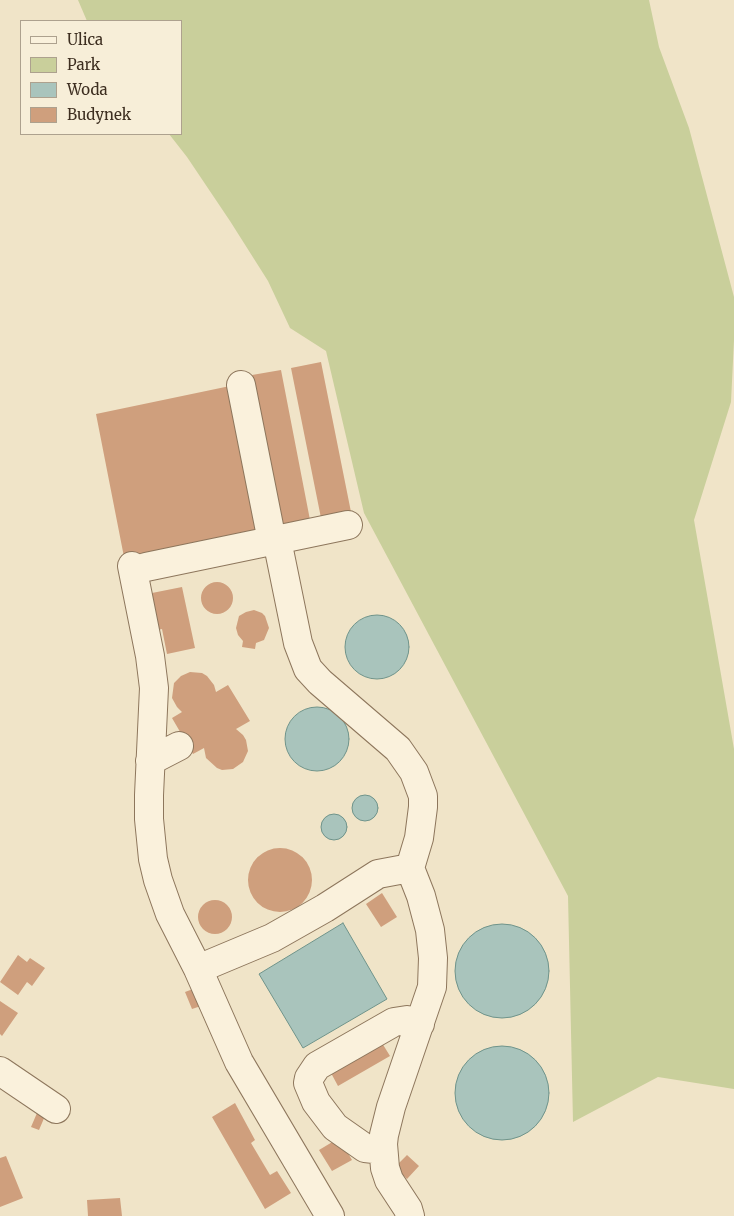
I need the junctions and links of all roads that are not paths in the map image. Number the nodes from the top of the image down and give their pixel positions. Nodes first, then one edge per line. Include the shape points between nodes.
1 (241, 385) dead end
2 (348, 525) dead end
3 (274, 540) junction
4 (179, 746) dead end
5 (150, 761) junction
6 (410, 868) junction
7 (198, 969) junction
8 (420, 1024) junction
9 (0, 1071) edge
10 (56, 1109) dead end
11 (383, 1150) junction
12 (330, 1216) edge
13 (410, 1216) edge

1 - 3 street
2 - 3 street
3 - 5 street via 139,567 154,688
3 - 6 street via 298,643 308,669 398,749 419,783 423,796 422,820
4 - 5 street
5 - 7 street via 149,819 153,859 170,914
6 - 7 street via 378,874 272,938
6 - 8 street via 423,903 432,944 432,987
7 - 12 street via 239,1062
8 - 11 street via 391,1107
8 - 11 street via 407,1020 394,1022 317,1066 309,1078 316,1102 335,1127 366,1148
9 - 10 street
11 - 13 street via 389,1180

